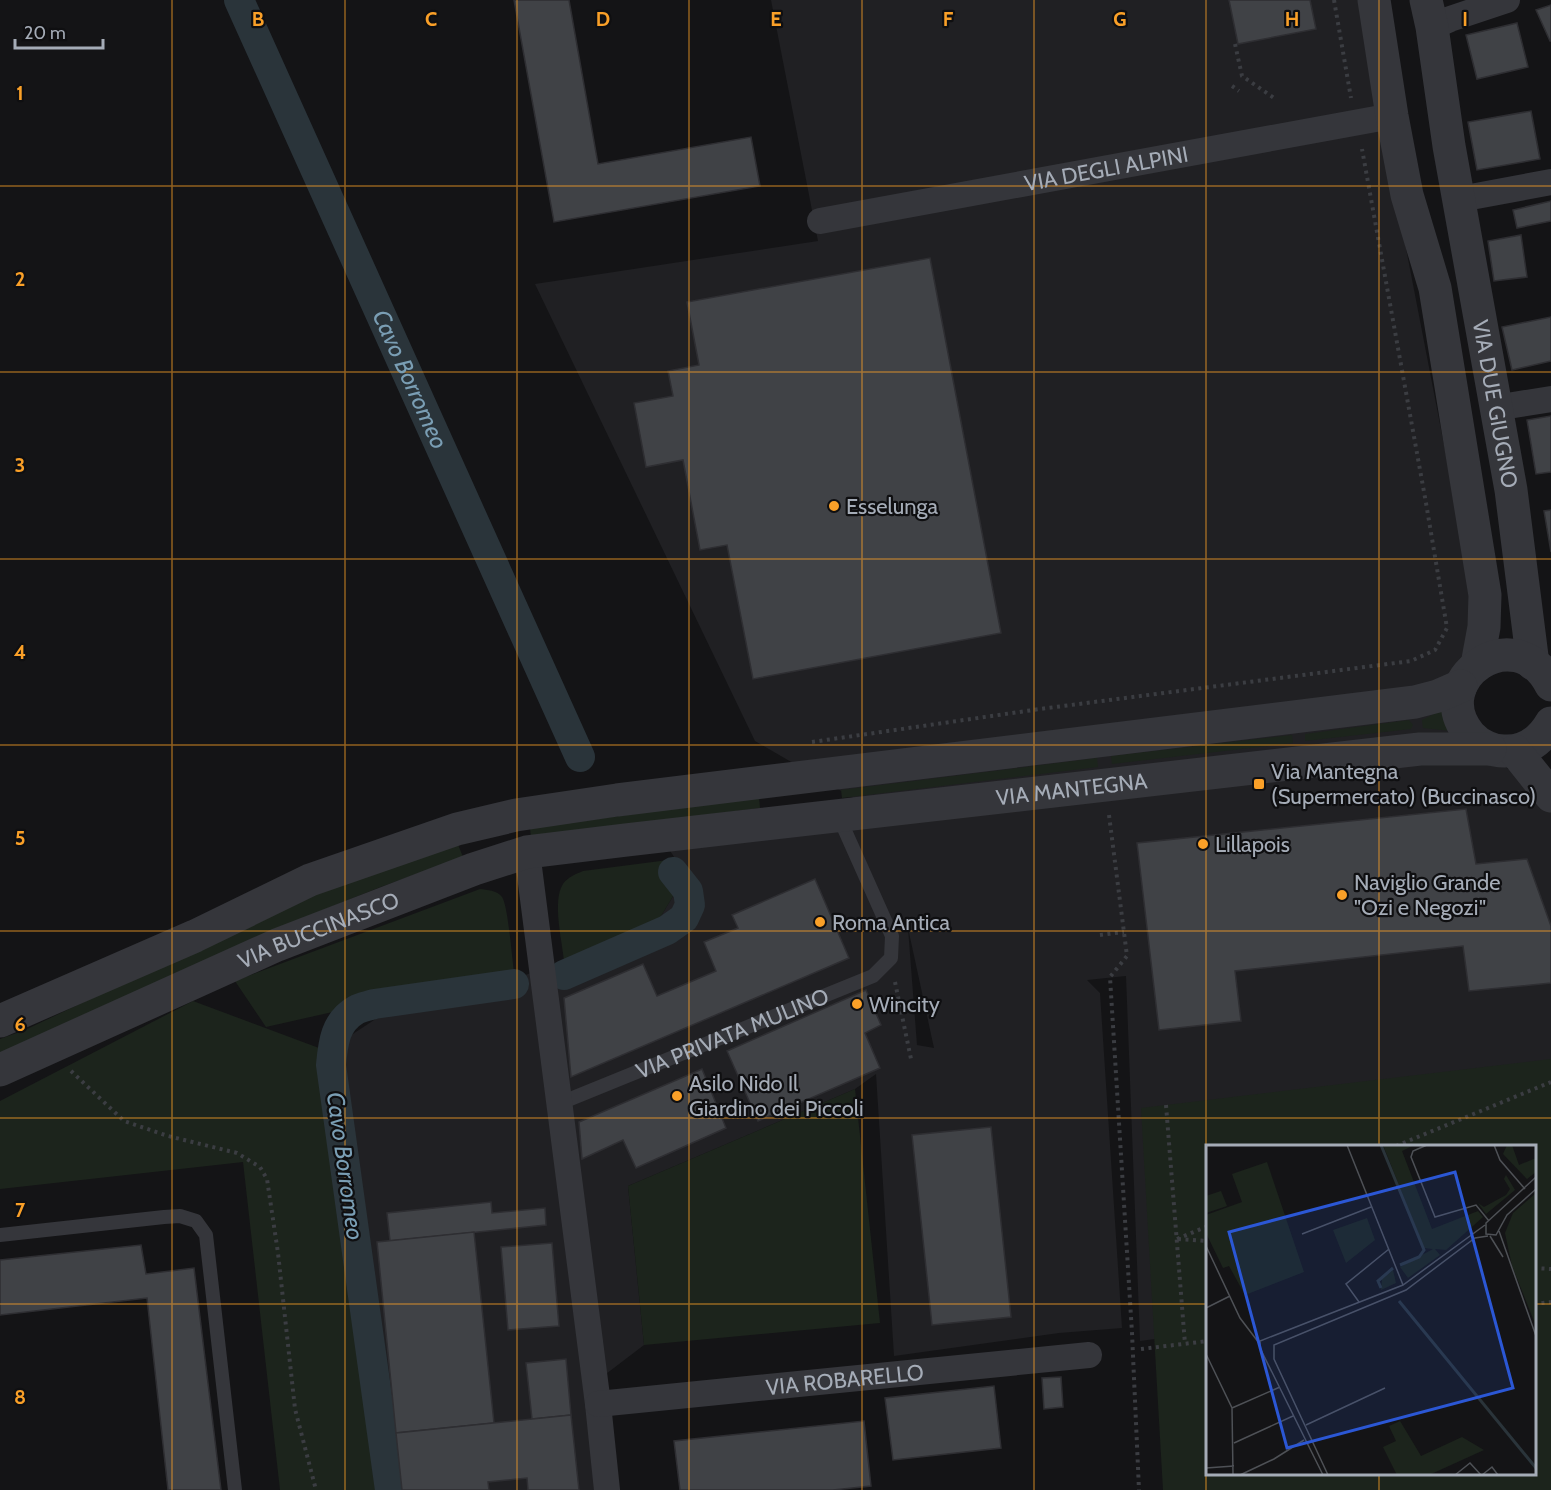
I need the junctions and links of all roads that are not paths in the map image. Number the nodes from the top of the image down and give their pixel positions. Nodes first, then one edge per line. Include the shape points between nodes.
1 (1374, 0) edge
2 (1507, 0) edge
3 (1429, 13) edge
4 (1392, 116) junction
5 (1551, 182) edge
6 (1460, 199) junction
7 (820, 221) dead end
8 (1551, 399) edge
9 (1496, 408) junction
10 (1542, 674) edge
11 (1469, 676) junction
12 (1551, 723) edge
13 (1502, 750) junction
14 (1551, 796) edge
15 (838, 816) junction
16 (652, 837) joint
17 (527, 852) junction
18 (0, 1021) edge
19 (0, 1070) edge
20 (558, 1104) junction
21 (0, 1235) edge
22 (1089, 1355) dead end
23 (598, 1404) junction
24 (235, 1490) edge
25 (607, 1490) edge

1 - 4 street
2 - 3 street via 1450,19
3 - 6 street, VIA DUE GIUGNO
4 - 7 street, VIA DEGLI ALPINI
4 - 11 street, VIA DUE GIUGNO via 1407,195 1435,288 1485,595 1484,627
5 - 6 street
6 - 9 street, VIA DUE GIUGNO
8 - 9 street
9 - 10 street, VIA DUE GIUGNO
10 - 11 street, VIA BUCCINASCO via 1514,655 1503,655 1488,658
11 - 13 street, VIA DUE GIUGNO via 1458,696 1461,723 1481,745
11 - 18 street, VIA BUCCINASCO via 1438,696 1415,702 516,815 457,829 310,880 195,936
12 - 13 street via 1533,744
13 - 14 street
13 - 15 street, VIA MANTEGNA via 1420,749
15 - 16 street, VIA MANTEGNA
15 - 20 lane, VIA PRIVATA MULINO via 892,936 891,958 873,976
16 - 17 street, VIA BUCCINASCO
17 - 19 street, VIA BUCCINASCO via 474,868 277,945
17 - 20 street
20 - 23 street
21 - 24 lane via 164,1217 196,1221 206,1234
22 - 23 street, VIA ROBARELLO
23 - 25 street

